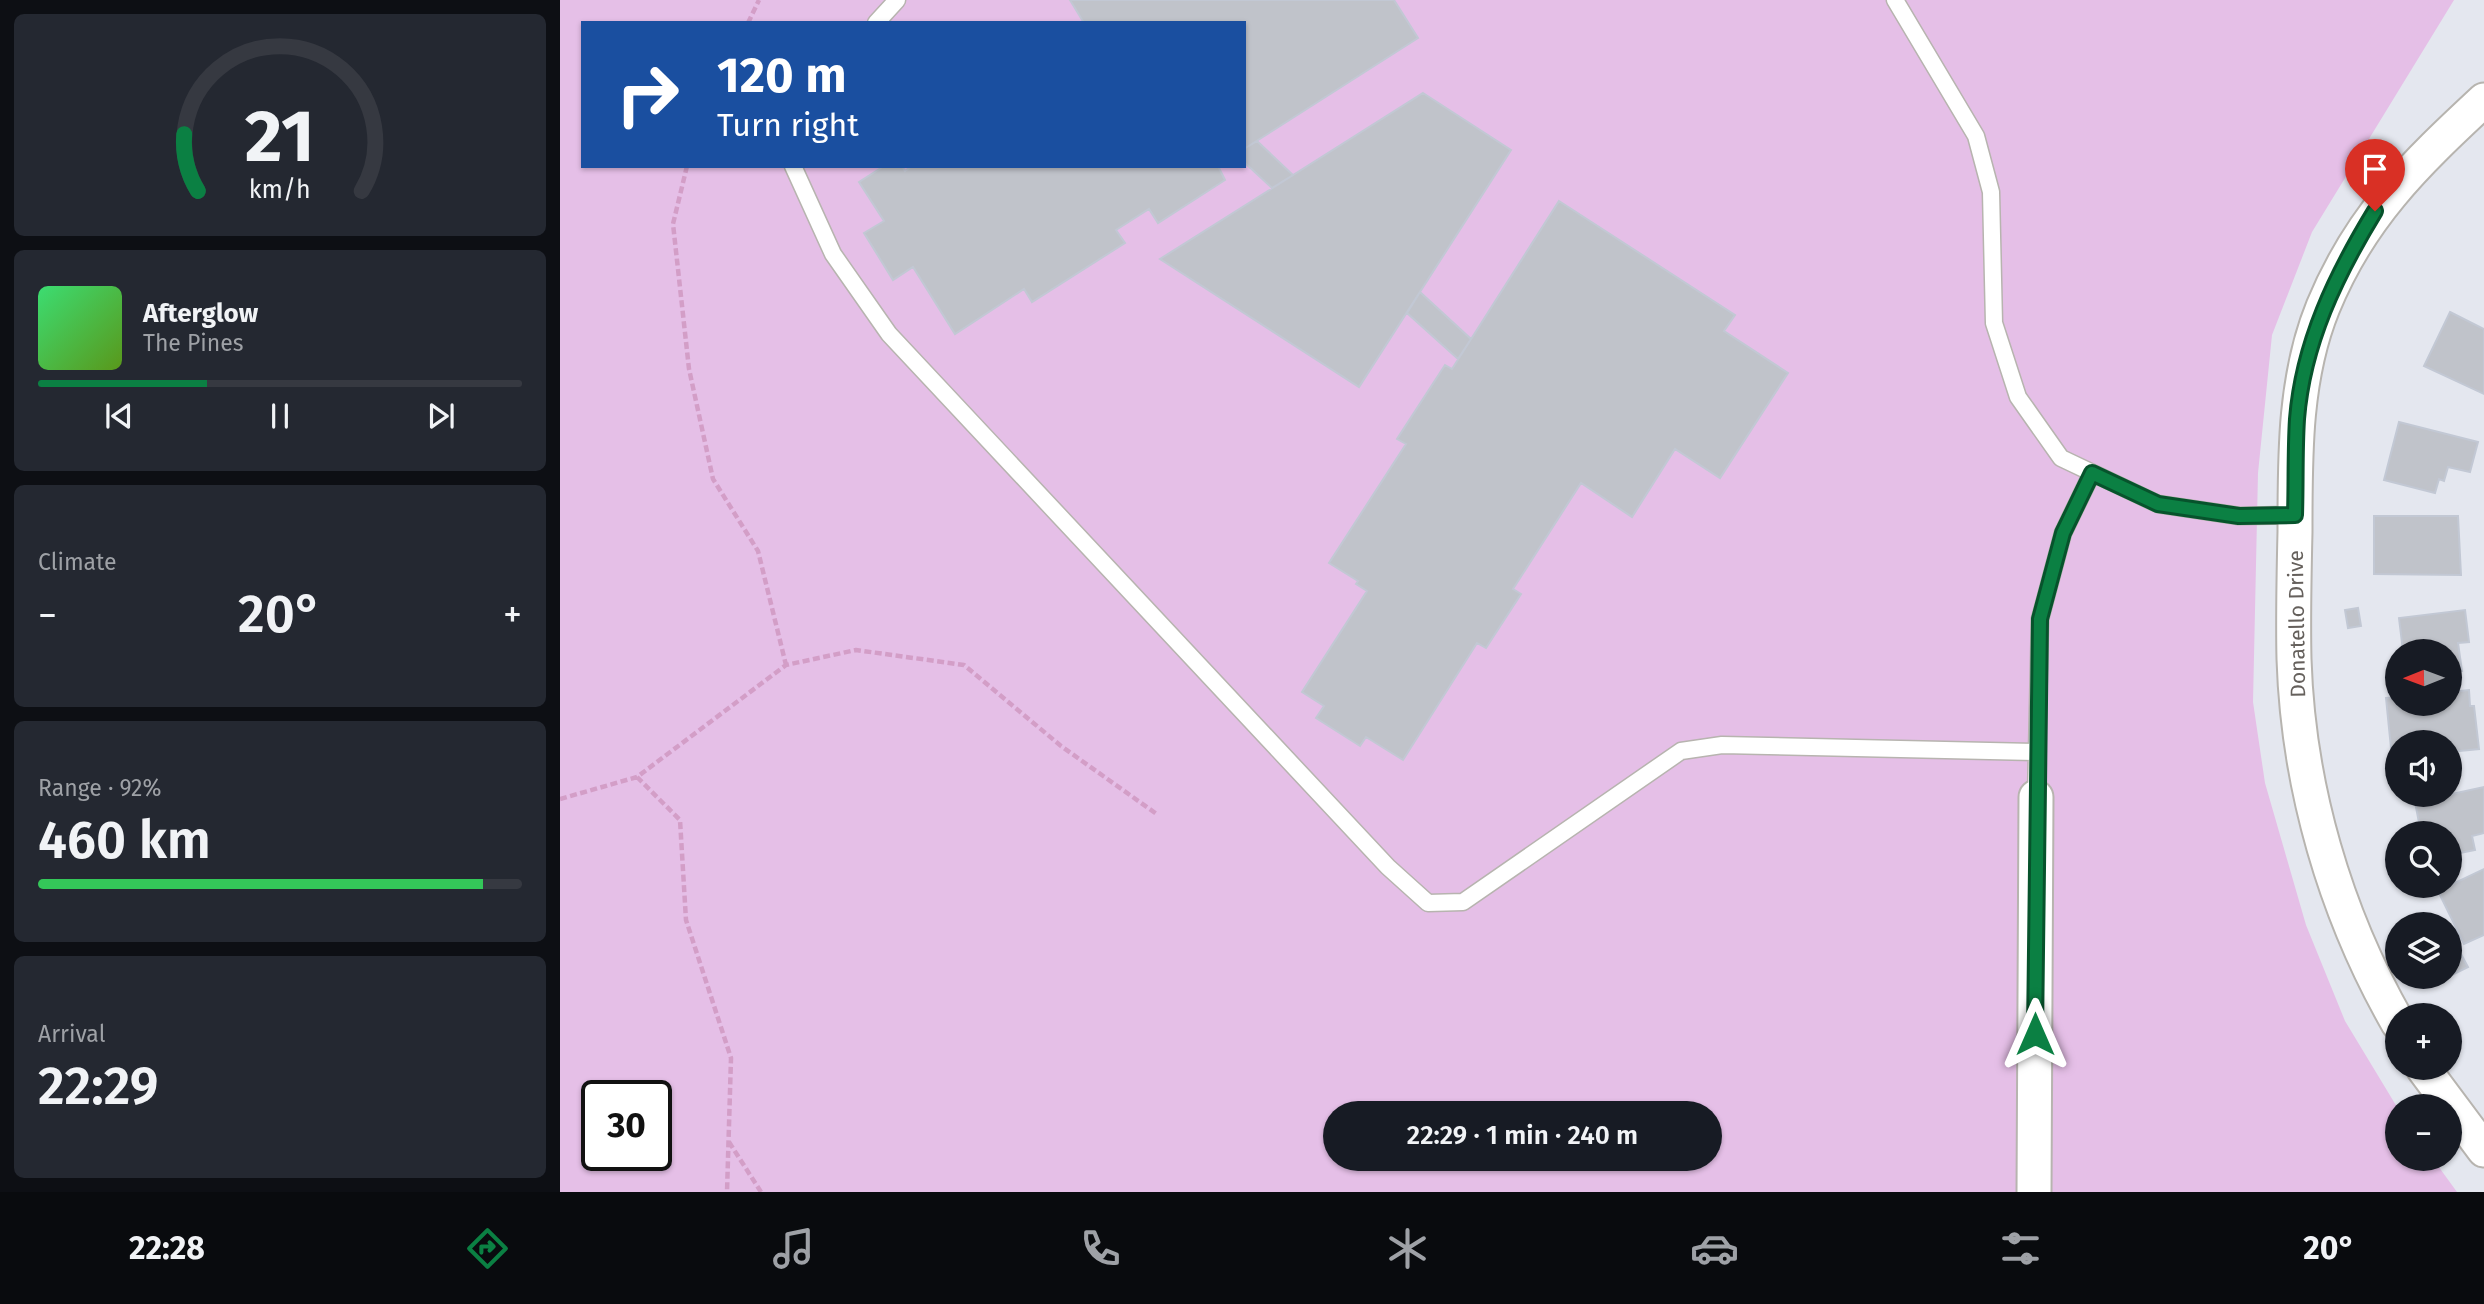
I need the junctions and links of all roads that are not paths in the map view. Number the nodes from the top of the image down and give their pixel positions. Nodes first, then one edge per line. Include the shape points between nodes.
1 (897, 0) edge
2 (1895, 0) edge
3 (878, 21) edge
4 (2484, 100) edge
5 (794, 168) edge
6 (2092, 473) junction
7 (2295, 515) junction
8 (2037, 752) junction
9 (2036, 797) joint
10 (2388, 1003) edge
11 (2432, 1080) edge
12 (2484, 1150) edge
13 (2034, 1192) edge

1 - 3 lane
2 - 6 lane via 1976,136 1991,192 1994,323 2018,397 2061,458
4 - 7 street, Donatello Drive via 2411,169 2375,211 2328,297 2305,366 2297,418
5 - 8 lane via 833,254 889,334 1388,867 1429,903 1463,902 1681,751 1722,745
6 - 7 lane via 2158,504 2239,516
6 - 8 lane via 2063,533 2040,619
7 - 10 street, Donatello Drive via 2294,661 2303,751 2322,841 2347,919
8 - 9 lane
9 - 13 street
11 - 12 street

